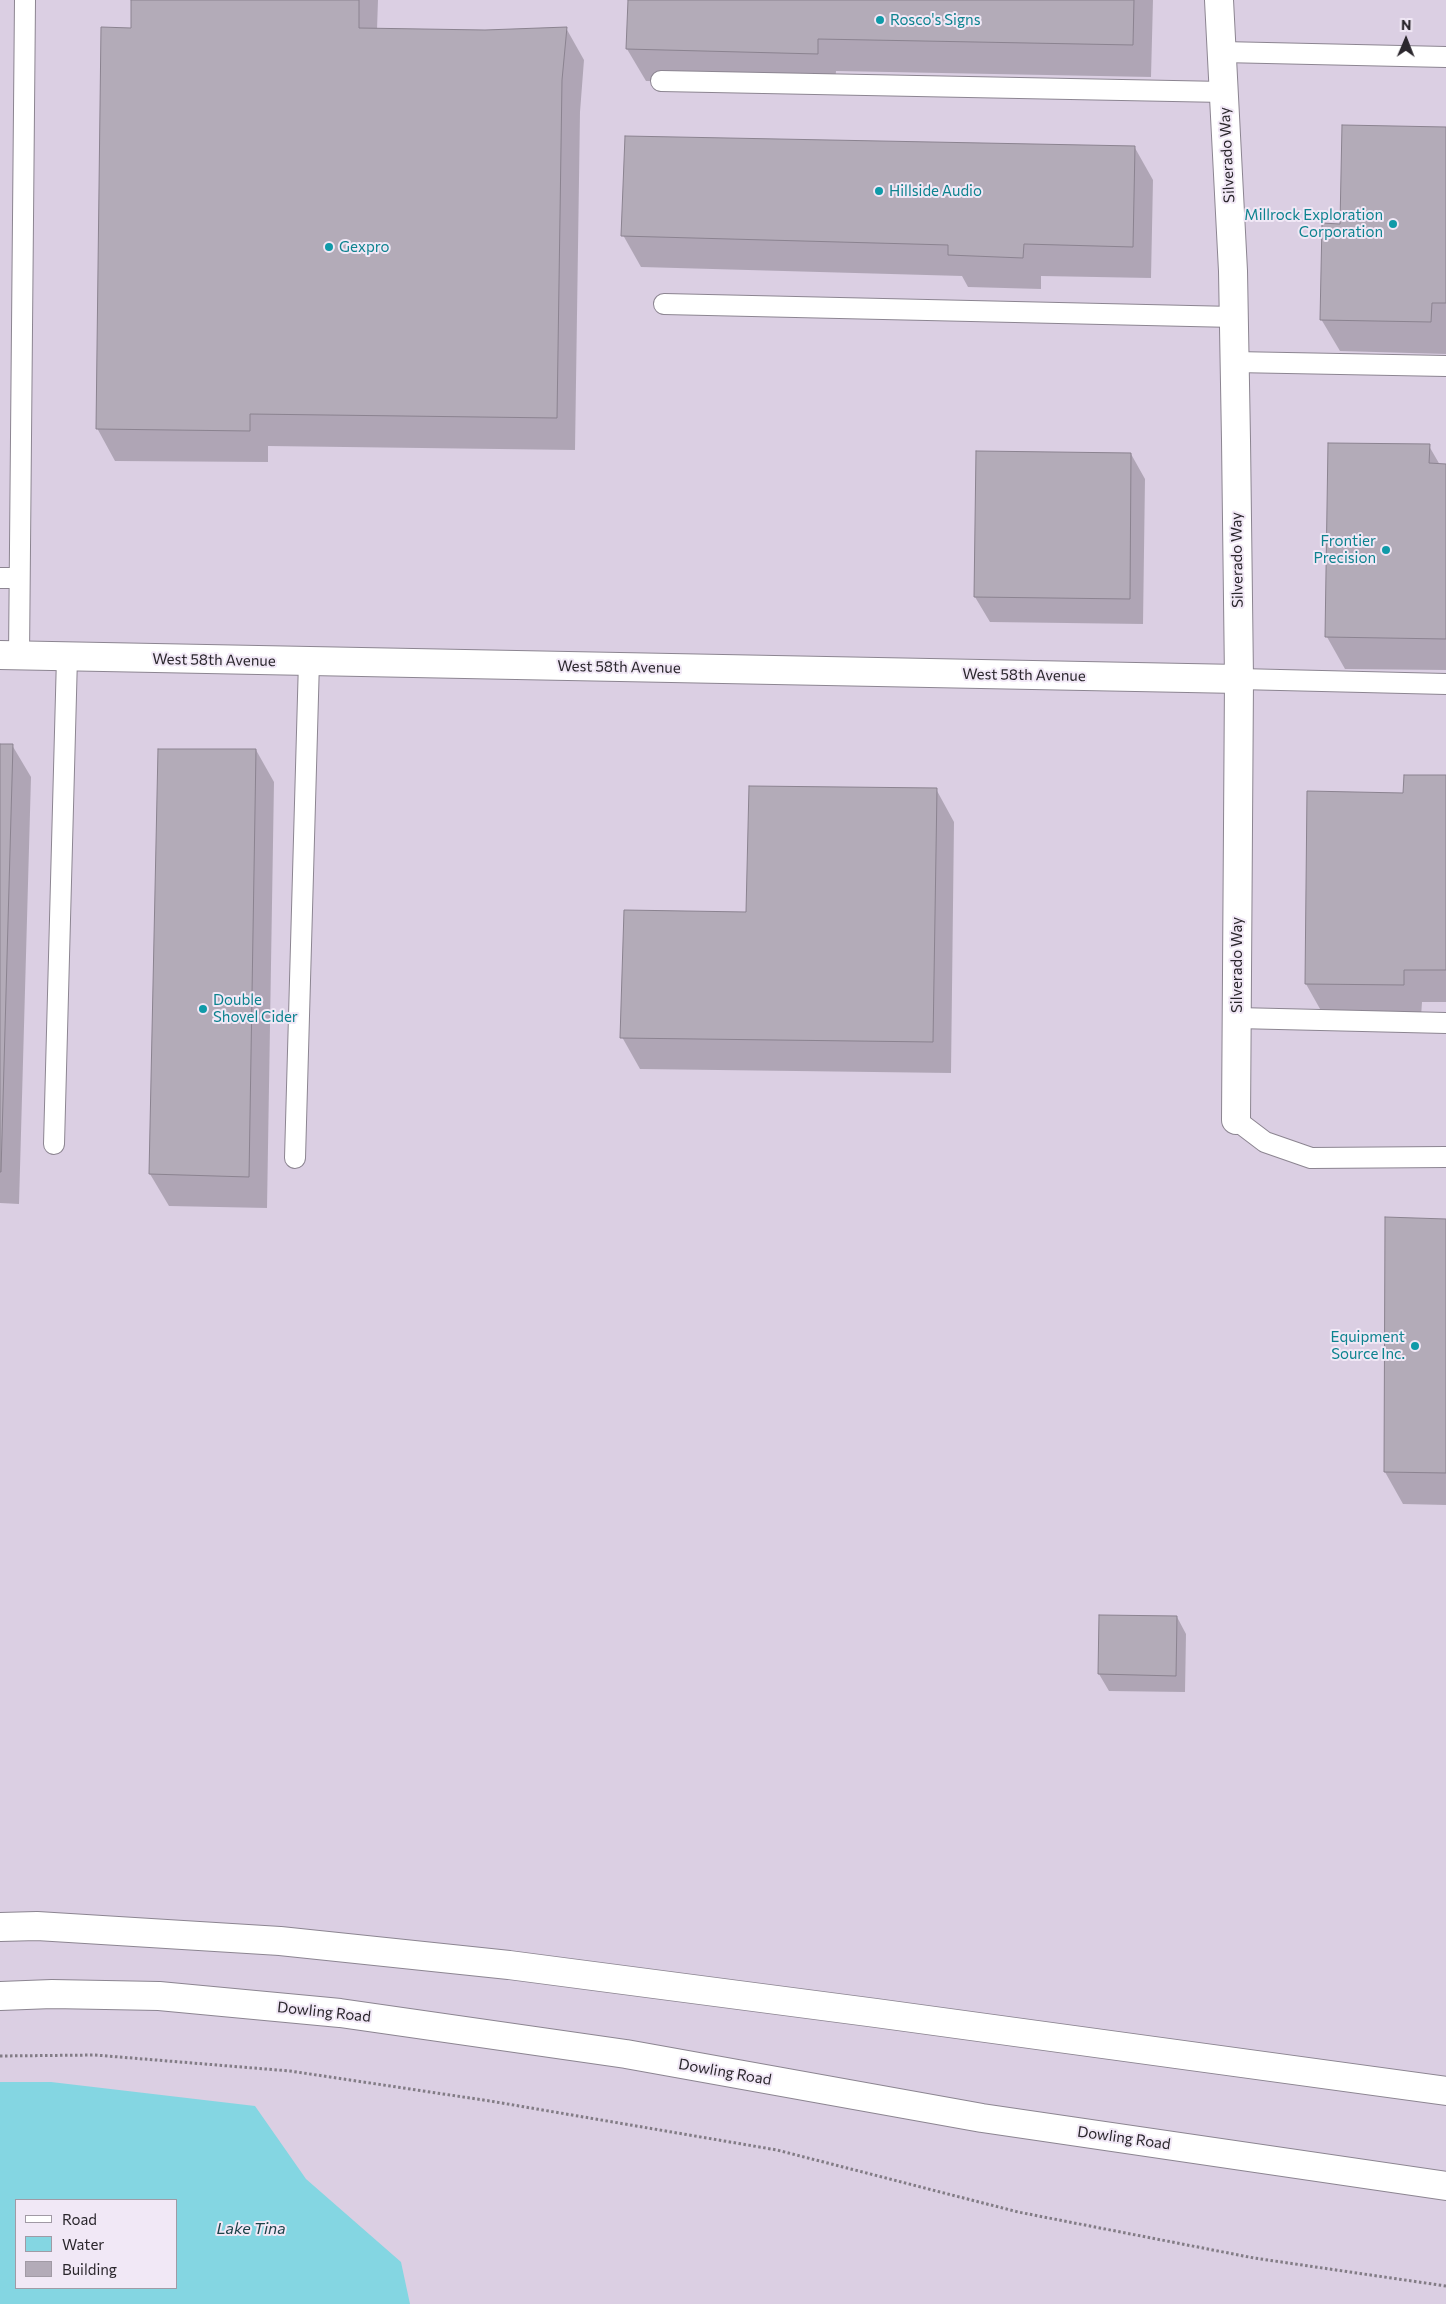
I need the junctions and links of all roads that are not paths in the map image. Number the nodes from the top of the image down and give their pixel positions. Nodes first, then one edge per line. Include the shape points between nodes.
1 (24, 0) edge
2 (1219, 0) edge
3 (1222, 52) junction
4 (1446, 57) edge
5 (661, 80) dead end
6 (1224, 92) junction
7 (664, 304) dead end
8 (1234, 317) junction
9 (1234, 362) junction
10 (1446, 366) edge
11 (9, 578) edge
12 (9, 656) edge
13 (67, 656) junction
14 (309, 662) junction
15 (1239, 679) junction
16 (1446, 684) edge
17 (1236, 1018) junction
18 (1446, 1022) edge
19 (1236, 1120) joint
20 (54, 1144) dead end
21 (1446, 1157) edge
22 (295, 1158) dead end
23 (0, 1927) edge
24 (0, 1996) edge
25 (1446, 2090) edge
26 (1446, 2186) edge

1 - 11 lane
2 - 3 main road, Silverado Way
3 - 4 lane
3 - 6 main road, Silverado Way
5 - 6 lane
6 - 8 main road, Silverado Way
7 - 8 lane
8 - 9 main road, Silverado Way
9 - 10 lane
9 - 15 main road, Silverado Way
11 - 12 lane
12 - 13 main road, West 58th Avenue
13 - 14 main road, West 58th Avenue
13 - 20 lane
14 - 15 main road, West 58th Avenue
14 - 22 lane
15 - 16 lane
15 - 17 main road, Silverado Way
17 - 18 lane
17 - 19 main road, Silverado Way
19 - 21 lane via 1265,1142 1311,1158
23 - 25 main road via 37,1926 280,1941 509,1965
24 - 26 main road, Dowling Road via 159,1996 340,2013 626,2054 982,2118

